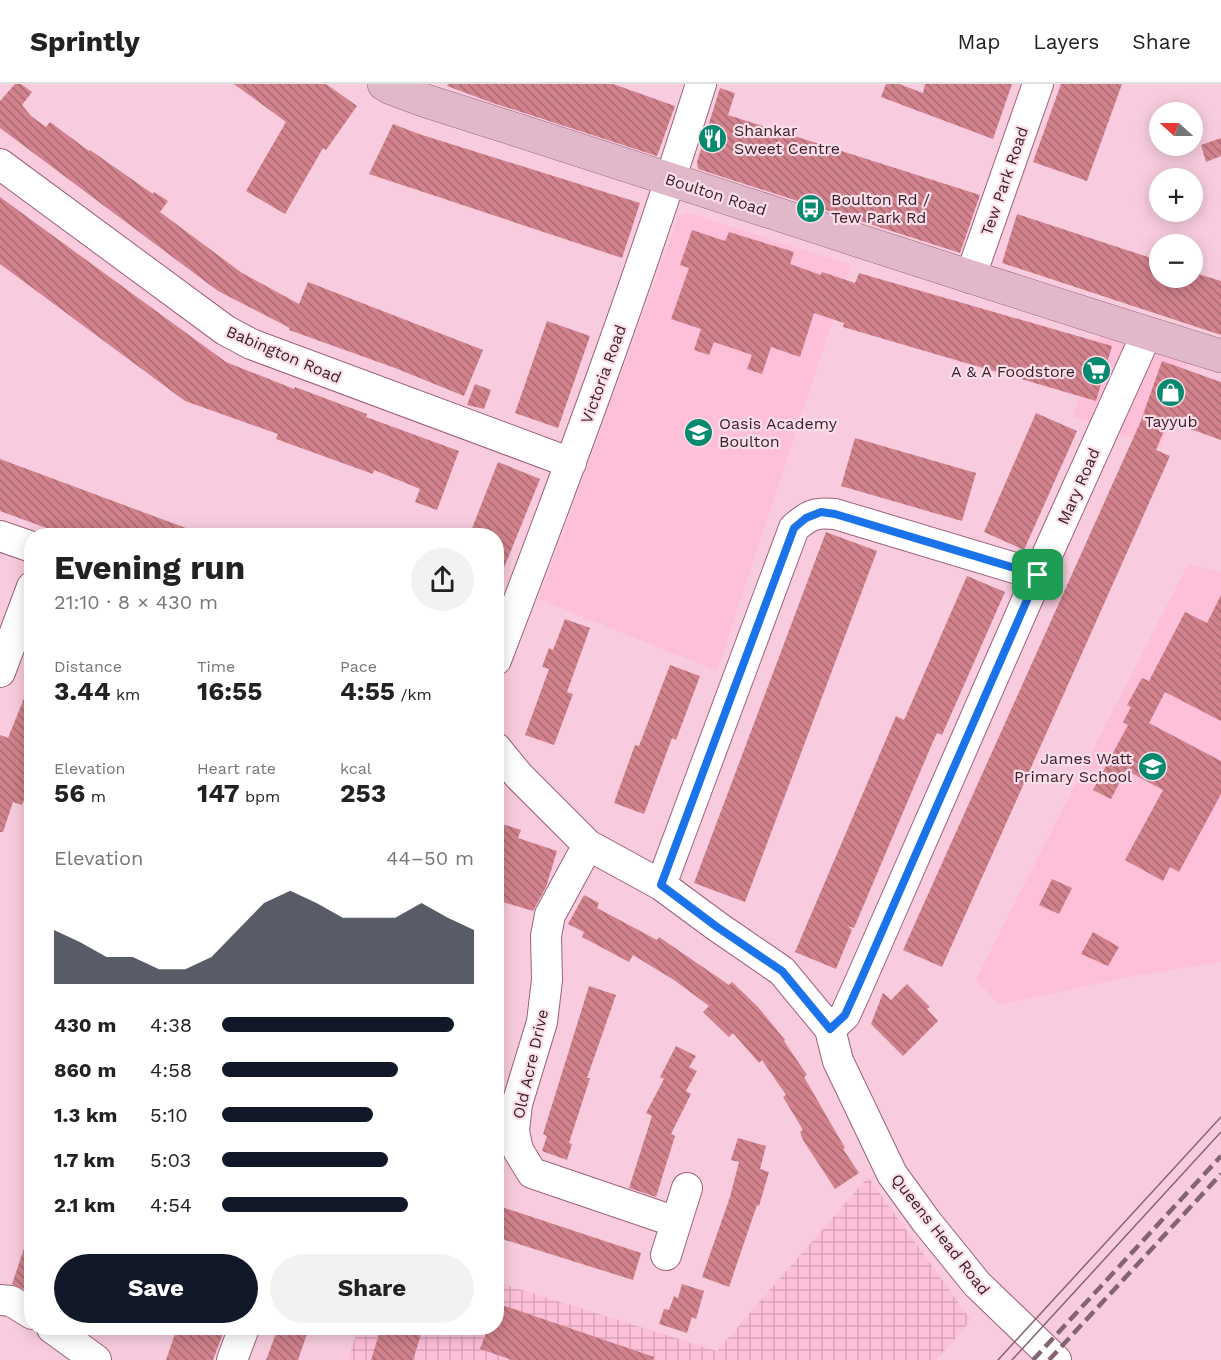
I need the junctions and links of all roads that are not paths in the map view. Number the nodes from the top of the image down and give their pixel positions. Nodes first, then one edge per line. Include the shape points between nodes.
1 (700, 84) edge
2 (1038, 84) edge
3 (389, 85) edge
4 (0, 164) edge
5 (671, 179) junction
6 (970, 278) junction
7 (1147, 333) junction
8 (1221, 356) edge
9 (571, 463) junction
10 (0, 536) edge
11 (24, 545) edge
12 (1038, 575) junction
13 (24, 608) edge
14 (504, 639) edge
15 (0, 672) edge
16 (504, 758) edge
17 (588, 845) junction
18 (661, 885) junction
19 (830, 1029) junction
20 (687, 1188) dead end
21 (676, 1222) junction
22 (666, 1255) dead end
23 (0, 1300) edge
24 (24, 1309) edge
25 (62, 1335) edge
26 (241, 1335) edge
27 (96, 1360) edge
28 (232, 1360) edge
29 (1056, 1360) edge

1 - 5 street, Victoria Road
2 - 6 street, Tew Park Road
3 - 5 main road, Boulton Road
4 - 9 street, Babington Road via 225,330 251,344
5 - 6 main road, Boulton Road
5 - 9 street, Victoria Road
6 - 7 main road, Boulton Road
7 - 8 main road, Boulton Road
7 - 12 street, Mary Road
9 - 14 street, Victoria Road
10 - 11 street
12 - 18 street via 835,514 821,512 806,518 794,528
12 - 19 street, Mary Road via 845,1015
13 - 15 street
16 - 17 street, Queens Head Road
17 - 18 street, Queens Head Road
17 - 21 street, Old Acre Drive via 550,915 542,1022 517,1104 514,1131 518,1150 532,1173
18 - 19 street, Queens Head Road via 782,971
19 - 29 street, Queens Head Road via 838,1061 892,1174 977,1284
20 - 21 street
21 - 22 street
23 - 24 street via 11,1300
25 - 27 street
26 - 28 street

